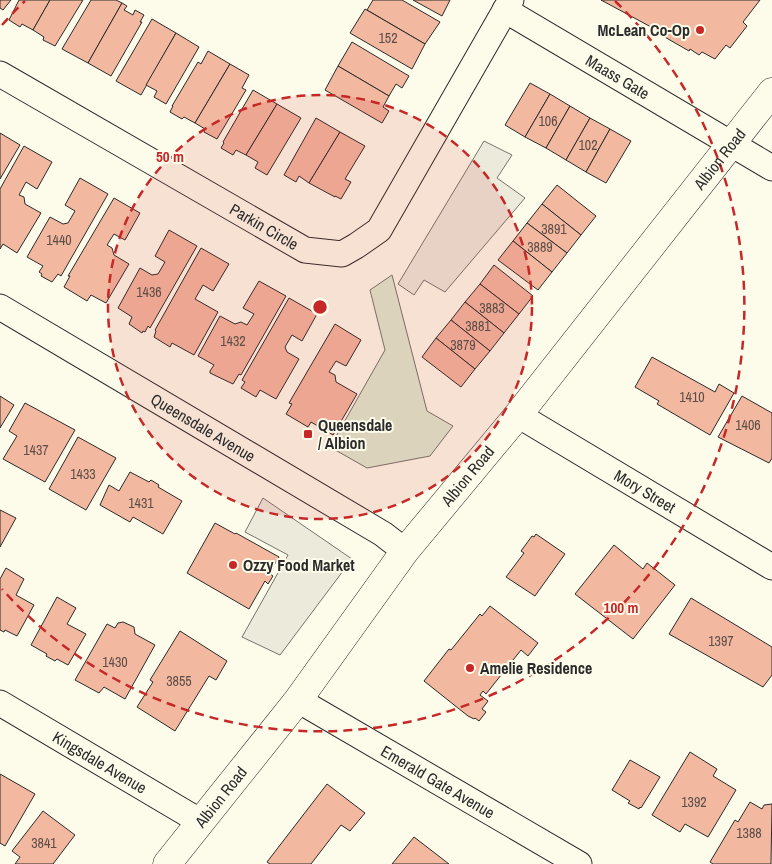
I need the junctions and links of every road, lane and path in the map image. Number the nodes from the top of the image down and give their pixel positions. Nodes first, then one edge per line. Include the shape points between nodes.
1 (508, 5) edge
2 (0, 74) edge
3 (772, 92) edge
4 (731, 144) junction
5 (772, 168) edge
6 (0, 307) edge
7 (518, 415) junction
8 (404, 552) junction
9 (772, 567) edge
10 (298, 700) junction
11 (0, 703) edge
12 (201, 822) junction
13 (167, 864) edge
14 (579, 864) edge

1 - 2 street, Parkin Circle via 378,230 342,254 305,250
1 - 4 street, Maass Gate
3 - 4 street, Albion Road
4 - 5 street, Maass Gate
4 - 7 street, Albion Road
6 - 8 street, Queensdale Avenue via 382,534
7 - 8 street, Albion Road
7 - 9 street, Mory Street
8 - 10 street, Albion Road
10 - 12 street, Albion Road
10 - 14 street, Emerald Gate Avenue
11 - 12 street, Kingsdale Avenue
12 - 13 street, Albion Road

